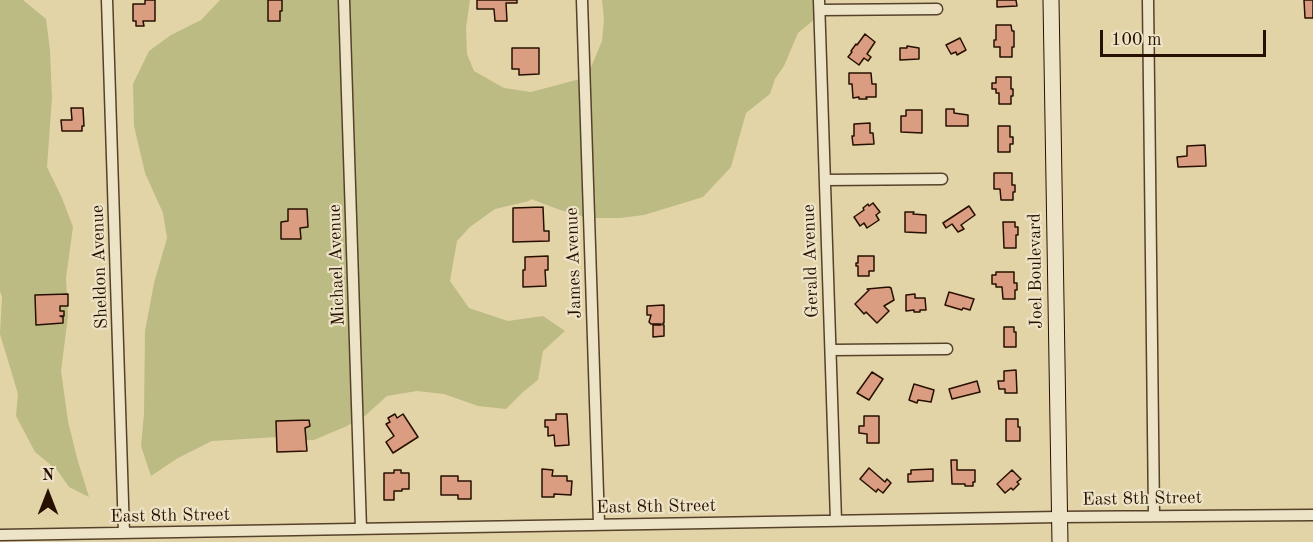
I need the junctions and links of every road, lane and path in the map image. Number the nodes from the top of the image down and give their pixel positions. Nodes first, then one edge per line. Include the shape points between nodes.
1 (107, 0) edge
2 (344, 0) edge
3 (582, 0) edge
4 (1052, 0) edge
5 (1148, 0) edge
6 (820, 5) edge
7 (937, 9) dead end
8 (942, 178) dead end
9 (825, 180) junction
10 (947, 349) dead end
11 (831, 350) junction
12 (1154, 515) junction
13 (1313, 515) edge
14 (1059, 517) junction
15 (836, 521) junction
16 (599, 524) junction
17 (361, 529) junction
18 (124, 533) junction
19 (0, 535) edge
20 (1060, 542) edge

1 - 18 street, Sheldon Avenue
2 - 17 street, Michael Avenue
3 - 16 street, James Avenue
4 - 14 main road, Joel Boulevard
5 - 12 street
6 - 7 street
6 - 9 street, Gerald Avenue
8 - 9 street
9 - 11 street, Gerald Avenue
10 - 11 street
11 - 15 street, Gerald Avenue
12 - 13 street, East 8th Street
12 - 14 street, East 8th Street
14 - 15 street, East 8th Street
14 - 20 main road, Joel Boulevard
15 - 16 street, East 8th Street
16 - 17 street, East 8th Street
17 - 18 street, East 8th Street
18 - 19 street, East 8th Street

